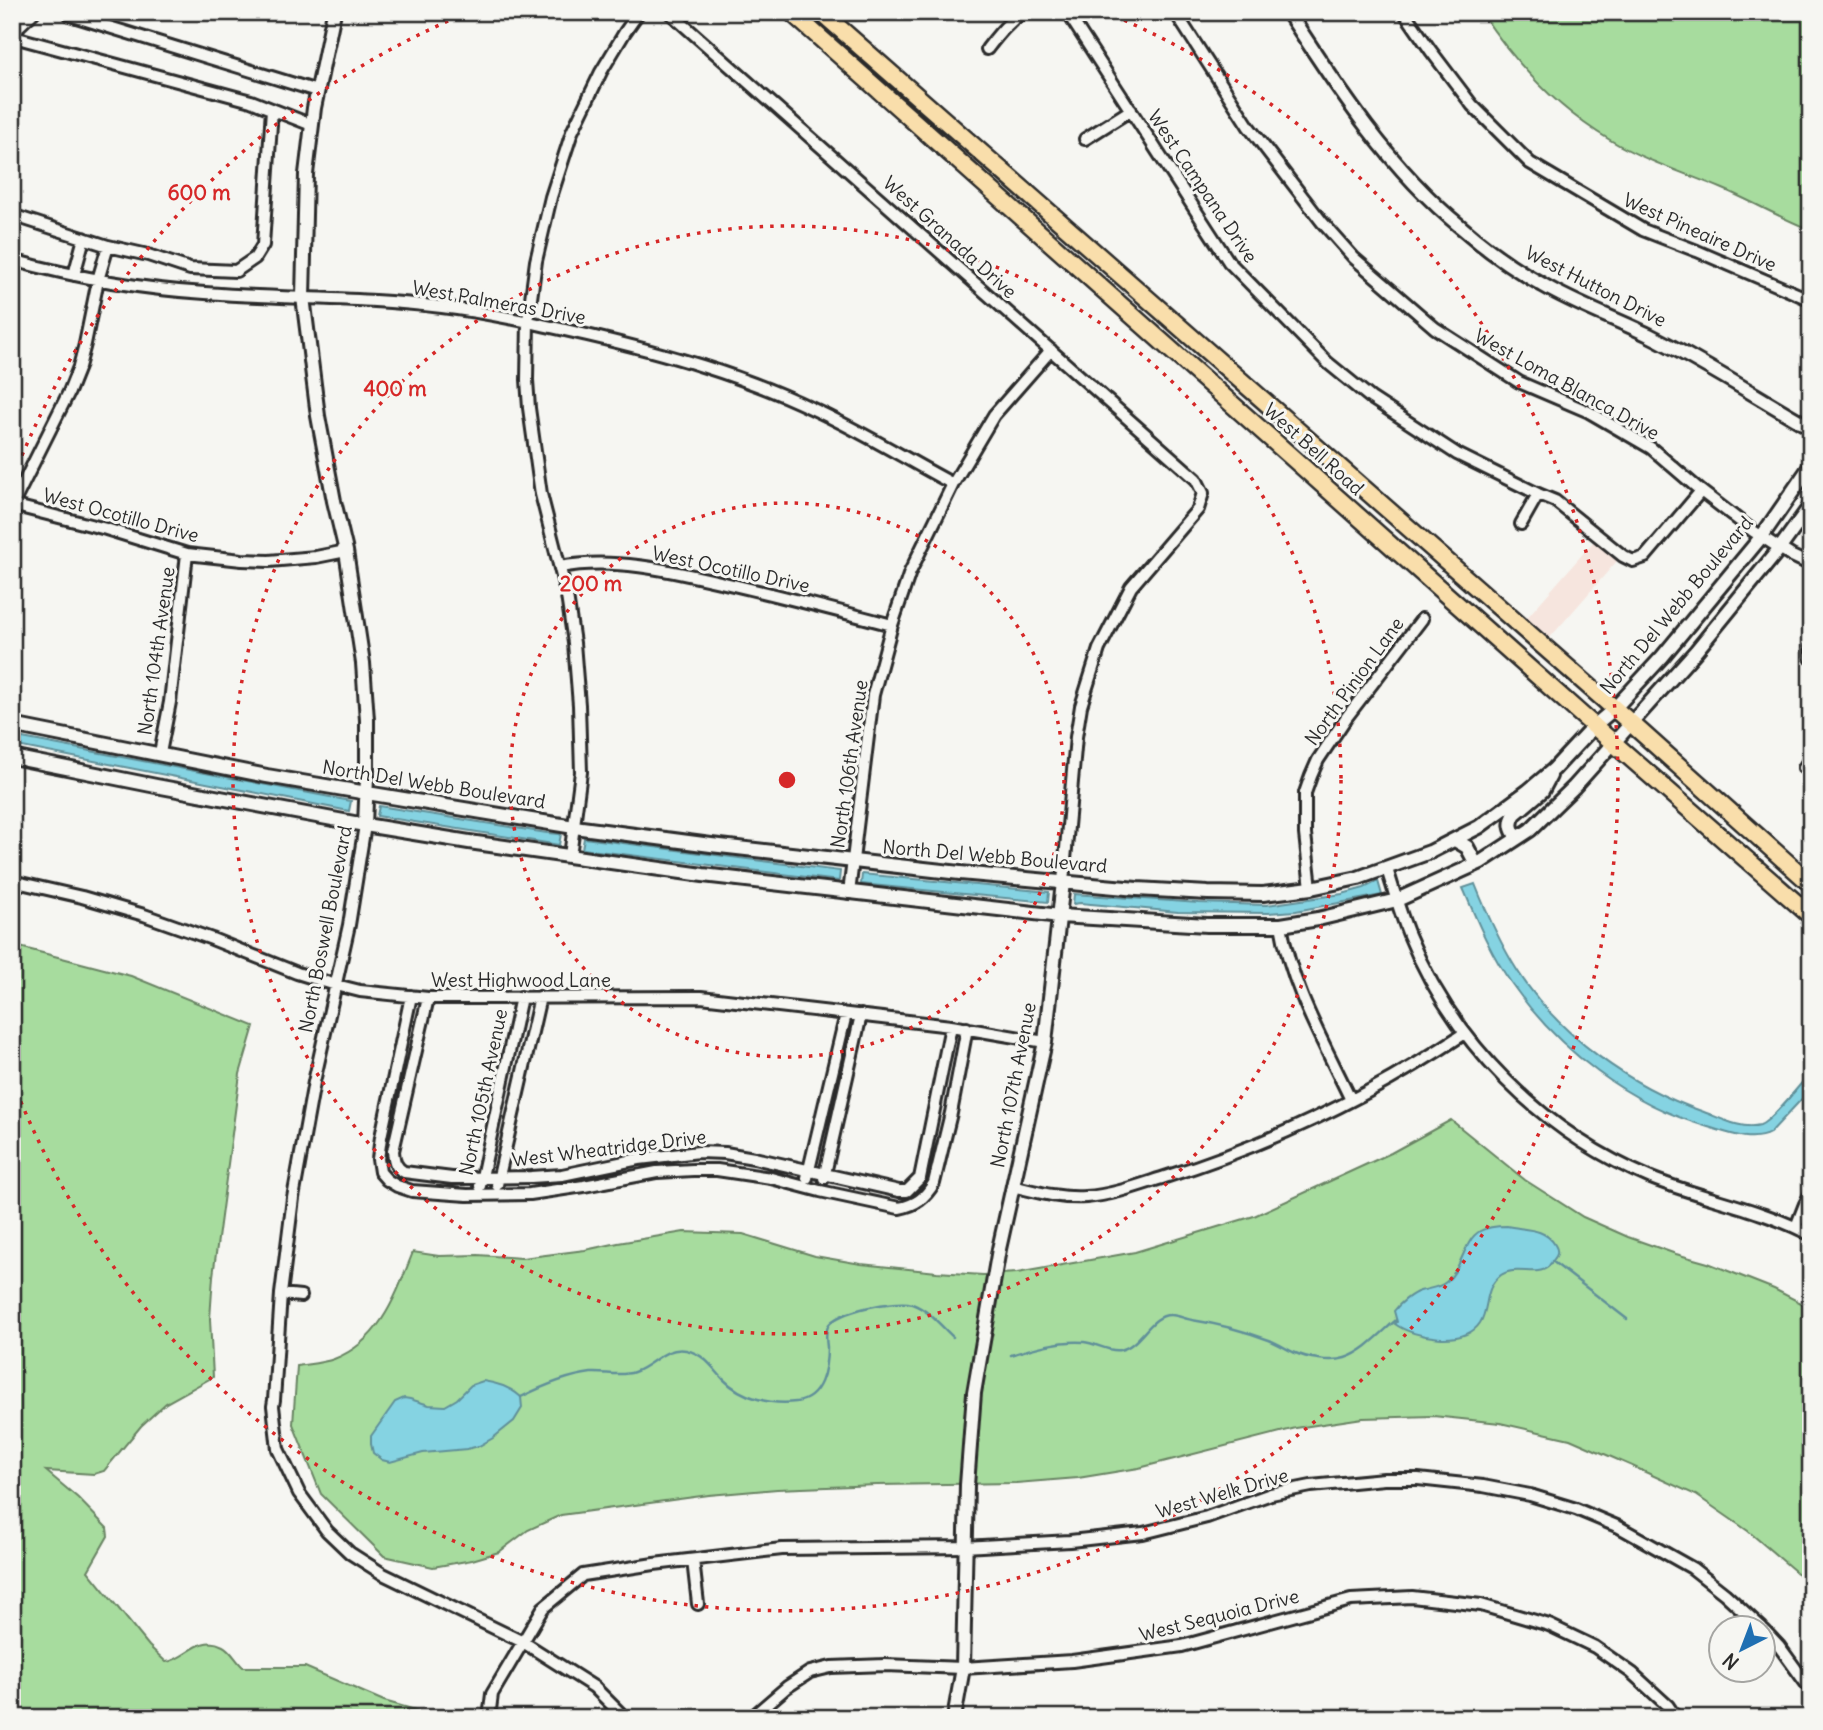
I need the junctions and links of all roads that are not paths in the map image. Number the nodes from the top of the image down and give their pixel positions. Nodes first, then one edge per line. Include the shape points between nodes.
1 (34, 12) edge
2 (334, 12) edge
3 (639, 12) edge
4 (669, 12) edge
5 (791, 12) edge
6 (821, 12) edge
7 (1023, 12) edge
8 (1067, 12) edge
9 (1175, 12) edge
10 (1289, 12) edge
11 (1404, 12) edge
12 (68, 13) edge
13 (13, 40) edge
14 (988, 49) dead end
15 (317, 91) junction
16 (272, 109) junction
17 (1130, 110) junction
18 (312, 125) junction
19 (1085, 139) dead end
20 (12, 215) edge
21 (84, 238) junction
22 (108, 246) junction
23 (12, 260) edge
24 (74, 275) junction
25 (98, 280) junction
26 (303, 297) junction
27 (1811, 300) edge
28 (528, 321) junction
29 (1051, 350) junction
30 (1811, 428) edge
31 (1811, 465) edge
32 (953, 484) junction
33 (1701, 491) junction
34 (1203, 493) joint
35 (1538, 494) junction
36 (12, 505) edge
37 (1811, 505) edge
38 (1521, 524) dead end
39 (1762, 536) junction
40 (1780, 548) junction
41 (345, 551) junction
42 (187, 554) junction
43 (1811, 565) edge
44 (560, 567) junction
45 (1422, 619) dead end
46 (892, 625) junction
47 (1811, 647) edge
48 (1811, 658) edge
49 (1614, 709) junction
50 (1632, 724) junction
51 (12, 725) edge
52 (1594, 726) junction
53 (1614, 743) junction
54 (160, 753) junction
55 (12, 757) edge
56 (1811, 757) edge
57 (1804, 768) dead end
58 (1554, 769) junction
59 (367, 793) junction
60 (365, 825) junction
61 (574, 827) junction
62 (1517, 838) junction
63 (1455, 840) junction
64 (570, 856) junction
65 (853, 862) junction
66 (1476, 864) junction
67 (1387, 869) junction
68 (12, 881) edge
69 (1063, 881) junction
70 (1811, 884) edge
71 (1311, 888) junction
72 (849, 893) junction
73 (1397, 900) junction
74 (1809, 910) edge
75 (1060, 916) junction
76 (1280, 925) junction
77 (336, 985) junction
78 (411, 996) junction
79 (521, 997) junction
80 (540, 997) junction
81 (428, 998) junction
82 (846, 1014) junction
83 (861, 1015) junction
84 (951, 1026) junction
85 (967, 1028) junction
86 (1465, 1033) junction
87 (1045, 1042) junction
88 (1351, 1100) junction
89 (809, 1171) junction
90 (825, 1174) junction
91 (499, 1178) junction
92 (481, 1179) junction
93 (1012, 1186) junction
94 (804, 1187) junction
95 (820, 1191) junction
96 (495, 1194) junction
97 (1811, 1194) edge
98 (479, 1195) junction
99 (1796, 1227) junction
100 (1811, 1235) edge
101 (281, 1294) junction
102 (301, 1296) dead end
103 (964, 1547) junction
104 (693, 1560) junction
105 (698, 1604) dead end
106 (1747, 1614) edge
107 (523, 1642) junction
108 (1778, 1645) edge
109 (962, 1668) junction
110 (1811, 1690) edge
111 (489, 1718) edge
112 (625, 1718) edge
113 (751, 1718) edge
114 (954, 1718) edge
115 (1413, 1718) edge
116 (1433, 1718) edge
117 (1676, 1718) edge

1 - 13 street via 19,26
2 - 15 street, North Boswell Boulevard
3 - 28 street via 601,72 572,132 536,261
4 - 29 street, West Granada Drive
5 - 52 main road, West Bell Road
6 - 49 main road, West Bell Road
7 - 14 street
8 - 17 street, West Campana Drive
9 - 33 street, West Loma Blanca Drive via 1249,127 1354,258 1435,328 1519,382 1589,412 1651,449
10 - 30 street, West Hutton Drive via 1385,150 1429,199 1489,250 1543,285 1679,351
11 - 27 street, West Pineaire Drive via 1472,105 1530,163 1643,230
12 - 15 street
13 - 16 street
15 - 18 street, North Boswell Boulevard
16 - 18 street
16 - 22 street via 263,245 255,258 236,271 190,269
17 - 19 street
17 - 35 street, West Campana Drive via 1229,262 1328,363 1371,398 1457,454
18 - 26 street, North Boswell Boulevard
20 - 21 street
21 - 22 street
21 - 24 street
22 - 25 street
23 - 24 street, West Palmeras Drive
24 - 25 street, West Palmeras Drive
25 - 26 street, West Palmeras Drive via 205,293
25 - 36 street via 79,367
26 - 28 street, West Palmeras Drive via 443,307
26 - 41 street, North Boswell Boulevard via 318,416
28 - 32 street, West Palmeras Drive via 630,345 762,387 813,408
28 - 44 street via 528,408 541,494
29 - 32 street, North 106th Avenue via 994,415
29 - 34 street, West Granada Drive via 1196,479
31 - 39 street, North Del Webb Boulevard
32 - 46 street, North 106th Avenue via 910,572
33 - 35 street, West Campana Drive via 1645,557 1633,561 1555,501
33 - 39 street, West Loma Blanca Drive
34 - 69 street, North 107th Avenue via 1198,509 1131,587 1099,649 1076,737
35 - 38 street
36 - 42 street, West Ocotillo Drive
37 - 40 street
39 - 40 street, West Loma Blanca Drive
39 - 49 street, North Del Webb Boulevard
40 - 43 street, West Loma Blanca Drive
40 - 50 street
41 - 42 street, West Ocotillo Drive via 269,561
41 - 59 street, North Boswell Boulevard via 363,663
42 - 54 street, North 104th Avenue
44 - 46 street, West Ocotillo Drive via 583,562 674,572
44 - 61 street via 574,643 579,705 581,772
45 - 71 street, North Pinion Lane via 1346,718 1311,776 1305,793
46 - 65 street, North 106th Avenue via 870,714
47 - 48 street
49 - 50 main road, West Bell Road
49 - 52 street, North Del Webb Boulevard
50 - 53 street
50 - 70 main road, West Bell Road
51 - 54 street, North Del Webb Boulevard
52 - 53 main road, West Bell Road
52 - 58 street, North Del Webb Boulevard
53 - 62 street
53 - 74 main road, West Bell Road
54 - 59 street, North Del Webb Boulevard
55 - 60 street
56 - 57 street
58 - 62 street via 1542,791 1512,819
58 - 63 street, North Del Webb Boulevard via 1494,817
59 - 60 street, North Boswell Boulevard
59 - 61 street, North Del Webb Boulevard
60 - 64 street
60 - 77 street, North Boswell Boulevard
61 - 64 street
61 - 65 street, North Del Webb Boulevard
62 - 66 street
63 - 66 street via 1467,847
63 - 67 street, North Del Webb Boulevard
64 - 72 street
65 - 69 street, North Del Webb Boulevard
65 - 72 street, North 106th Avenue
66 - 73 street
67 - 71 street, North Del Webb Boulevard
67 - 73 street
68 - 77 street, West Highwood Lane via 144,915
69 - 71 street, North Del Webb Boulevard via 1213,894
69 - 75 street, North 107th Avenue
72 - 75 street
73 - 76 street
73 - 86 street via 1420,958
75 - 76 street
75 - 87 street, North 107th Avenue
76 - 88 street via 1299,992
77 - 78 street, West Highwood Lane
77 - 101 street, North Boswell Boulevard via 293,1198
78 - 81 street, West Highwood Lane
78 - 98 street, West Wheatridge Drive via 381,1137 380,1172 412,1191
79 - 80 street, West Highwood Lane
79 - 81 street, West Highwood Lane
79 - 92 street, North 105th Avenue
80 - 82 street, West Highwood Lane via 701,997
80 - 91 street, North 105th Avenue
81 - 92 street, West Wheatridge Drive via 394,1160 404,1172
82 - 83 street, West Highwood Lane
82 - 89 street
83 - 84 street, West Highwood Lane
83 - 90 street
84 - 85 street, West Highwood Lane
84 - 90 street, West Wheatridge Drive via 920,1178 907,1191 899,1191
85 - 87 street, West Highwood Lane
85 - 95 street, West Wheatridge Drive via 951,1113 928,1193 899,1208
86 - 88 street
86 - 99 street via 1536,1109 1592,1148 1652,1178
87 - 93 street, North 107th Avenue
88 - 93 street via 1238,1152 1121,1190 1085,1197 1048,1195
89 - 90 street, West Wheatridge Drive
89 - 91 street, West Wheatridge Drive via 699,1152 562,1175
89 - 94 street
90 - 95 street
91 - 92 street, West Wheatridge Drive
91 - 96 street, North 105th Avenue
92 - 98 street, North 105th Avenue
93 - 103 street, North 107th Avenue via 974,1393
94 - 95 street, West Wheatridge Drive
94 - 96 street, West Wheatridge Drive via 743,1173 693,1170 530,1194
96 - 98 street, West Wheatridge Drive
97 - 99 street
99 - 100 street
101 - 102 street
101 - 107 street, North Boswell Boulevard via 273,1406 278,1449 299,1493 350,1553 383,1574
103 - 104 street, West Welk Drive via 782,1549
103 - 106 street, West Welk Drive via 1143,1533 1311,1486 1419,1479 1483,1486 1576,1509 1692,1568
103 - 109 street, North 107th Avenue
104 - 105 street
104 - 107 street, West Welk Drive via 583,1575 543,1608
107 - 111 street, West Welk Drive via 492,1694
107 - 112 street, North Boswell Boulevard via 594,1687
108 - 110 street, West Welk Drive
109 - 113 street, West Sequoia Drive via 831,1667 810,1672
109 - 114 street, North 107th Avenue
109 - 117 street, West Sequoia Drive via 1148,1652 1351,1600 1412,1597 1480,1605 1549,1625 1595,1647 1632,1673
115 - 116 street

